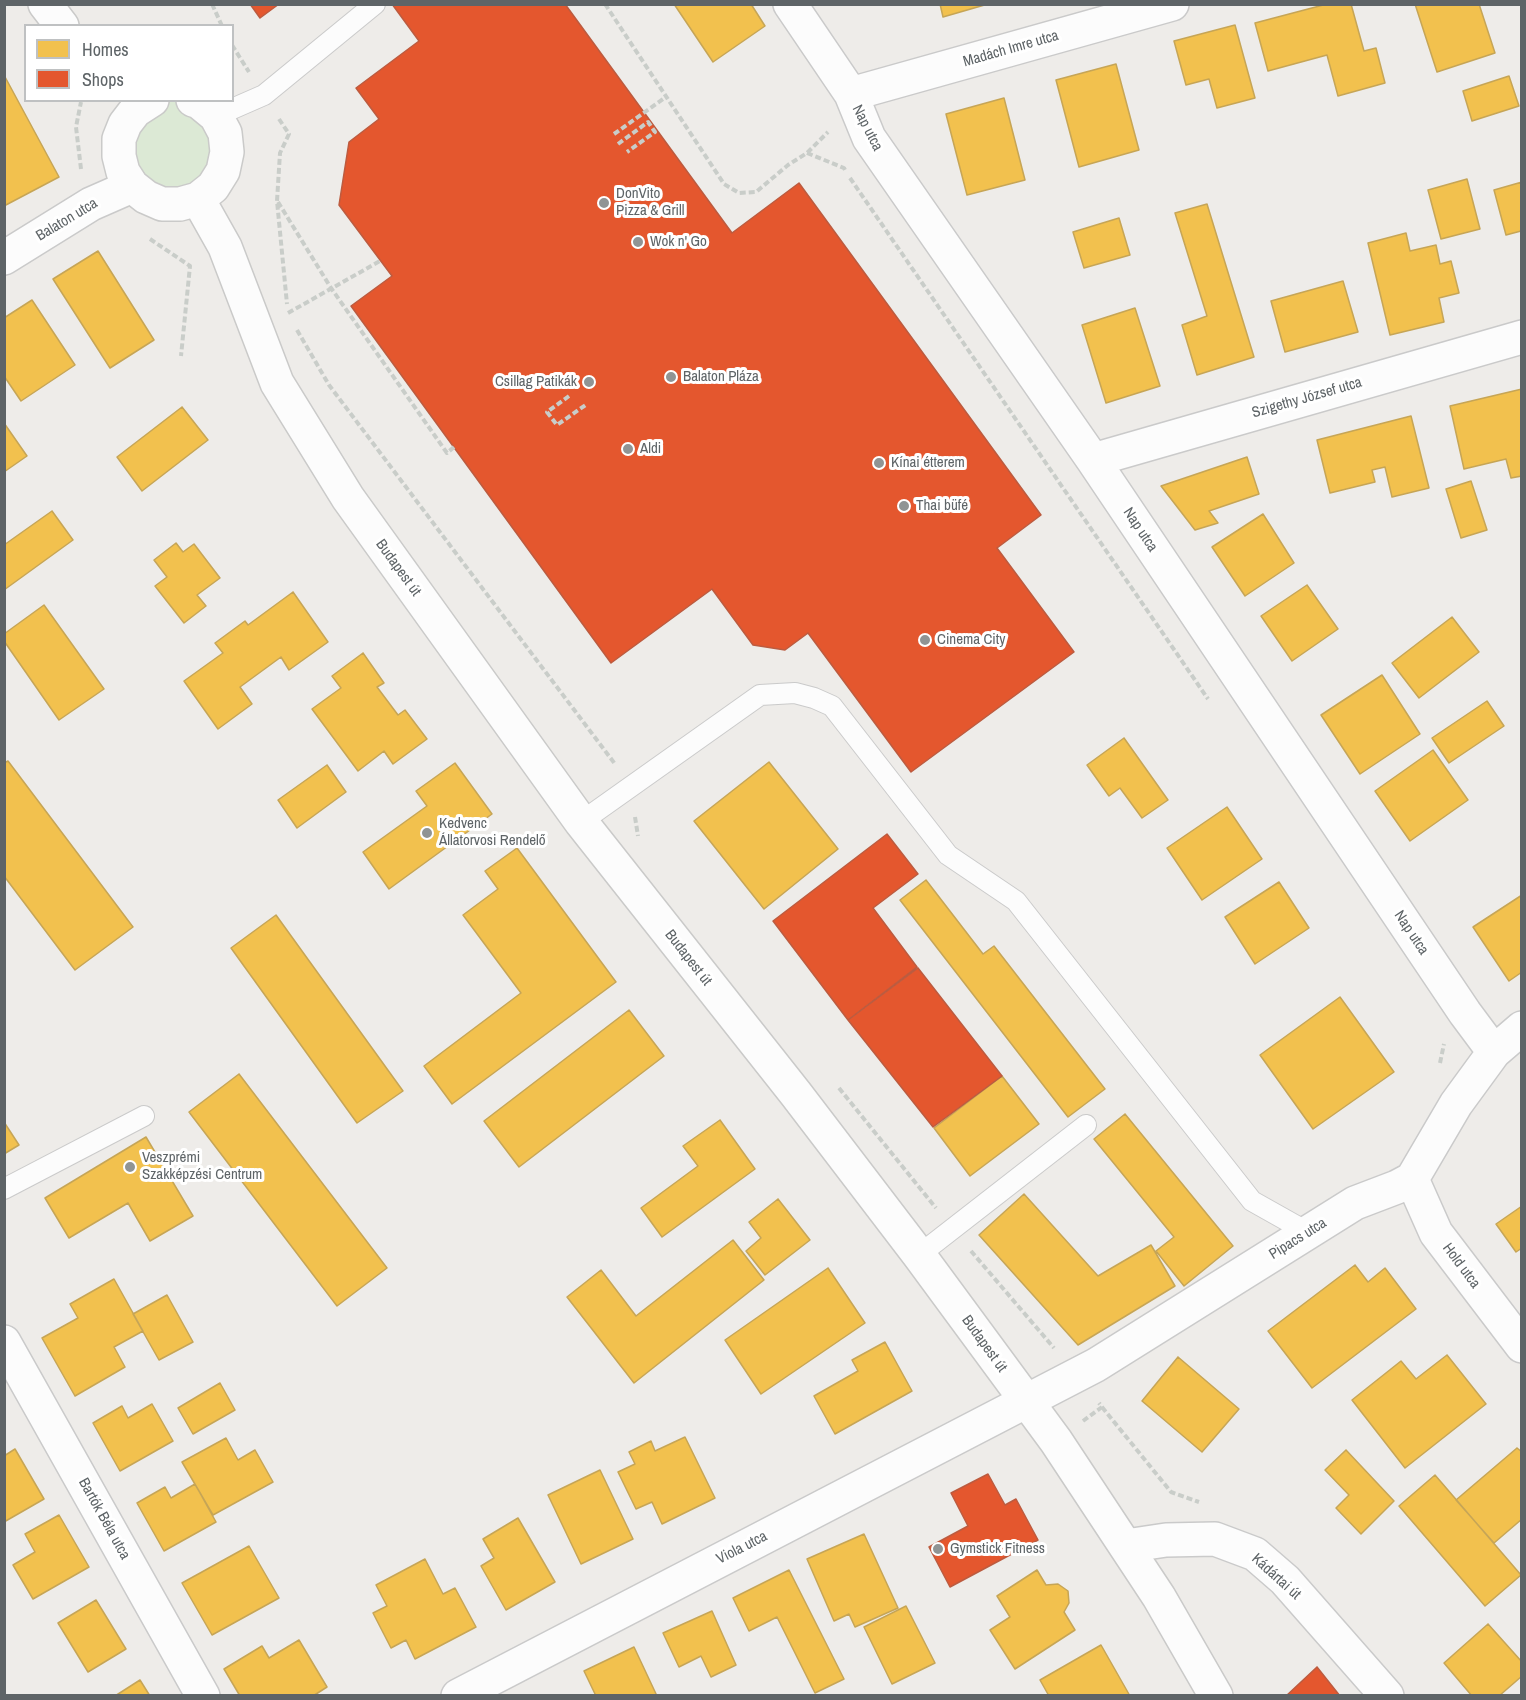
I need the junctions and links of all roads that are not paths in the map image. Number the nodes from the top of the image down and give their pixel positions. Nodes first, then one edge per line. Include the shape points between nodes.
1 (45, 4) edge
2 (375, 4) edge
3 (790, 4) edge
4 (1172, 4) edge
5 (60, 24) edge
6 (850, 94) junction
7 (232, 102) edge
8 (234, 102) edge
9 (138, 104) edge
10 (204, 108) edge
11 (132, 186) junction
12 (198, 199) junction
13 (4, 258) edge
14 (1521, 337) edge
15 (1093, 460) junction
16 (581, 822) junction
17 (1521, 1028) edge
18 (1494, 1053) junction
19 (144, 1116) dead end
20 (1086, 1125) dead end
21 (1412, 1179) junction
22 (4, 1189) edge
23 (1309, 1233) junction
24 (919, 1255) junction
25 (4, 1342) edge
26 (1521, 1346) edge
27 (1026, 1401) junction
28 (1126, 1546) junction
29 (505, 1683) edge
30 (203, 1695) edge
31 (458, 1695) edge
32 (1216, 1695) edge
33 (1387, 1695) edge

1 - 5 street
2 - 8 lane via 264,95
3 - 6 street, Nap utca
4 - 6 street, Madách Imre utca
6 - 15 street, Nap utca via 869,138
7 - 10 lane
9 - 11 street via 120,139 121,164
10 - 12 street via 225,133 227,152 224,171
11 - 12 street via 162,204
11 - 13 street, Balaton utca via 91,204
12 - 16 street, Budapest út via 225,247 277,383 348,498
14 - 15 street, Szigethy József utca
15 - 18 street, Nap utca
16 - 23 lane via 760,695 795,693 832,706 948,855 1016,901 1252,1201
16 - 24 street, Budapest út
17 - 18 street
18 - 21 street via 1456,1104
19 - 22 lane
20 - 24 lane
21 - 23 street, Pipacs utca via 1355,1203
21 - 26 street, Hold utca via 1436,1233
23 - 27 street, Pipacs utca via 1096,1365
24 - 27 street, Budapest út
25 - 30 street, Bartók Béla utca
27 - 28 street, Budapest út
27 - 29 street, Viola utca
28 - 32 street, Budapest út
28 - 33 street, Kádártai út via 1215,1539 1255,1554 1284,1580
29 - 31 street, Viola utca

